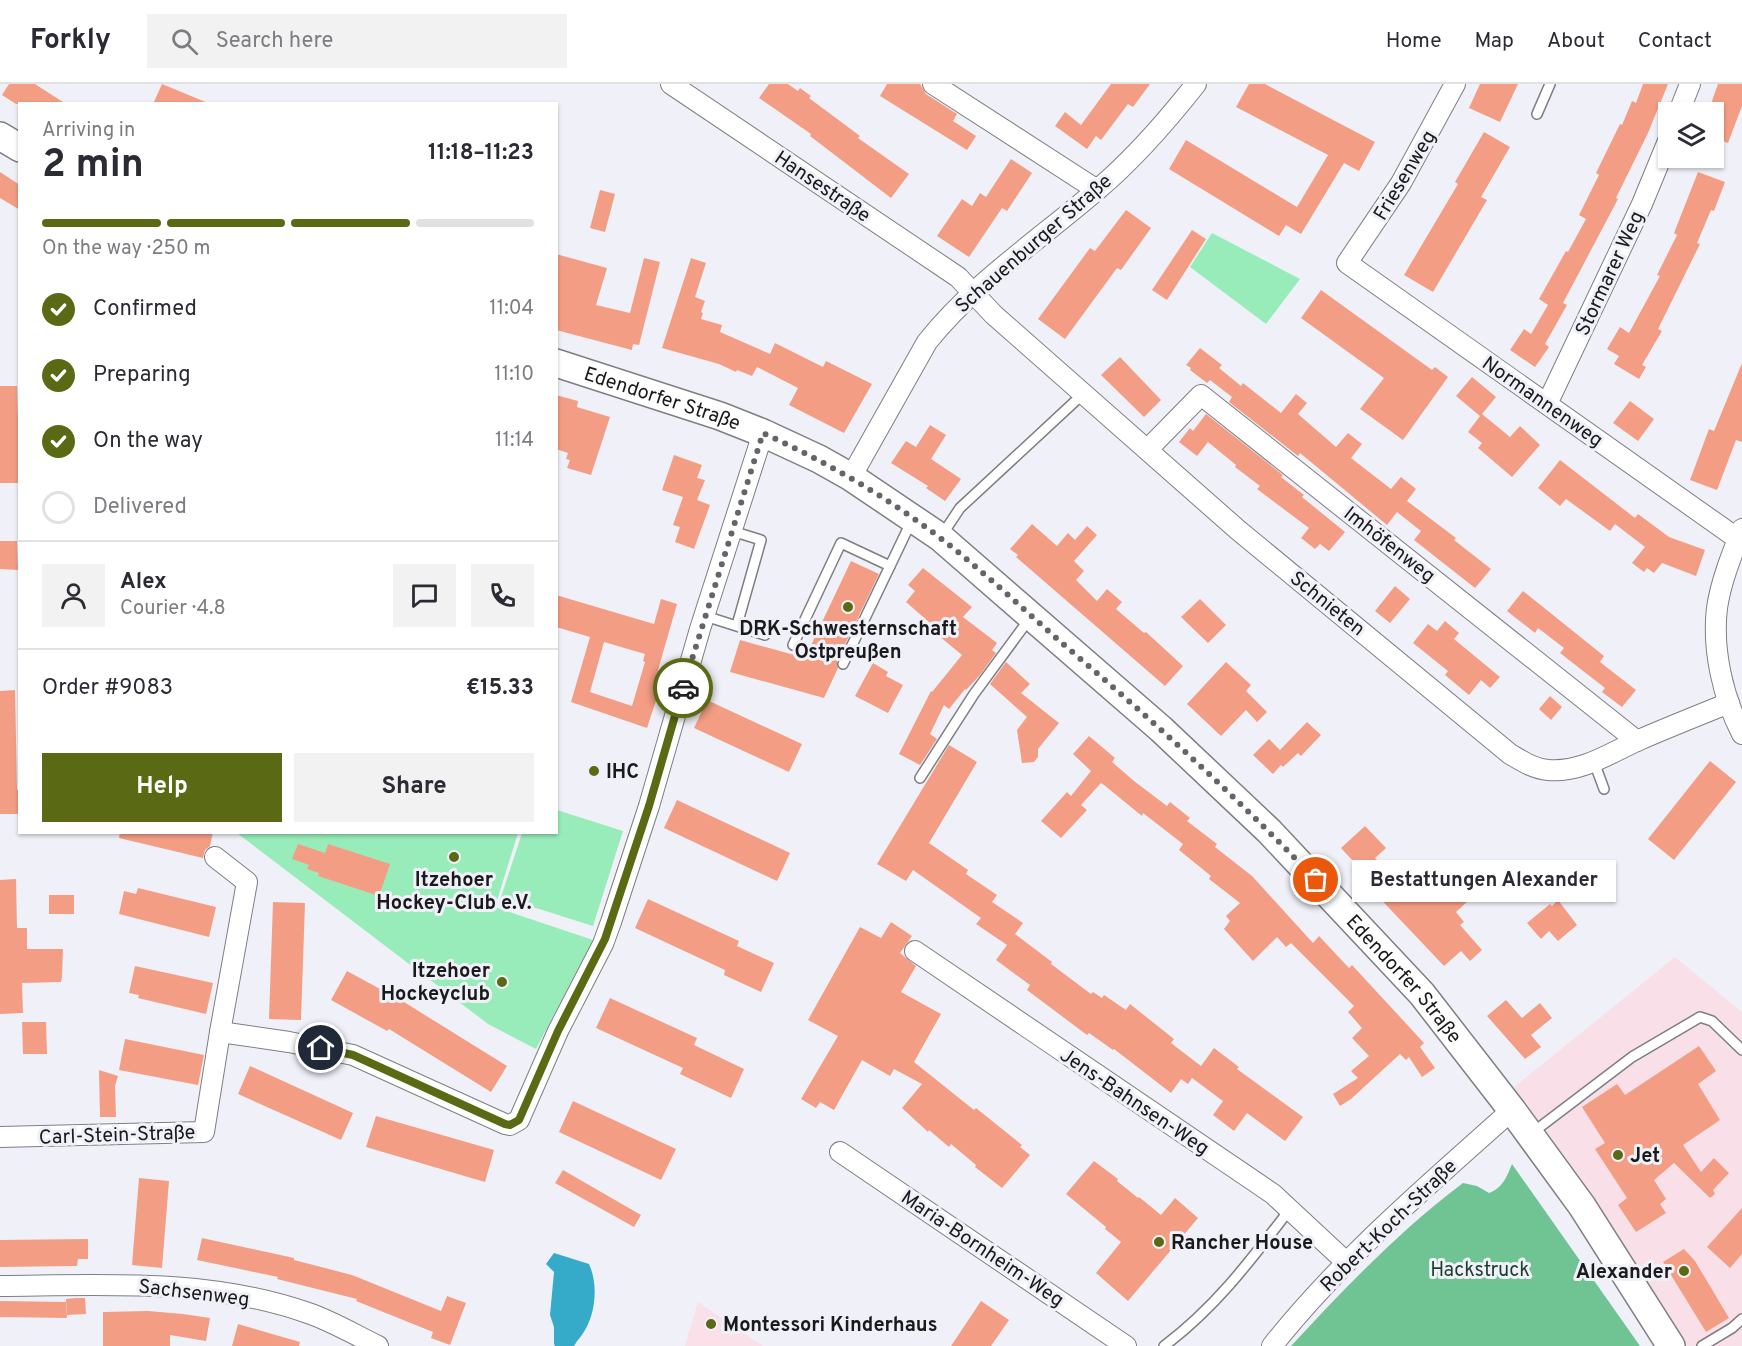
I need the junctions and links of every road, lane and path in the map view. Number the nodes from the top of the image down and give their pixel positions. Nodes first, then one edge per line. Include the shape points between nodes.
1 (671, 84) edge
2 (933, 84) edge
3 (1196, 84) edge
4 (1455, 84) edge
5 (1550, 84) edge
6 (1690, 84) edge
7 (1683, 102) edge
8 (1538, 114) dead end
9 (0, 136) edge
10 (18, 147) edge
11 (1658, 165) edge
12 (1097, 190) junction
13 (1347, 262) joint
14 (973, 292) junction
15 (558, 364) edge
16 (1084, 393) junction
17 (1547, 404) junction
18 (763, 433) junction
19 (1148, 449) junction
20 (851, 477) junction
21 (913, 518) junction
22 (732, 531) junction
23 (1740, 534) edge
24 (940, 537) junction
25 (890, 566) junction
26 (705, 616) junction
27 (1031, 616) junction
28 (738, 626) junction
29 (765, 635) dead end
30 (794, 645) dead end
31 (843, 664) dead end
32 (1729, 703) junction
33 (1742, 734) edge
34 (1637, 741) junction
35 (1594, 762) junction
36 (920, 778) dead end
37 (1604, 789) dead end
38 (215, 857) dead end
39 (915, 951) dead end
40 (220, 1032) junction
41 (1742, 1050) edge
42 (1512, 1110) junction
43 (1530, 1135) junction
44 (0, 1137) edge
45 (840, 1152) dead end
46 (1290, 1209) junction
47 (1346, 1262) junction
48 (0, 1286) edge
49 (1742, 1319) edge
50 (378, 1346) edge
51 (1126, 1346) edge
52 (1164, 1346) edge
53 (1272, 1346) edge
54 (1671, 1346) edge
55 (1702, 1346) edge

1 - 14 street, Hansestraße via 958,277
2 - 12 street
3 - 12 street, Schauenburger Straße via 1147,142
4 - 13 street, Friesenweg via 1401,183
5 - 8 lane
6 - 7 street
9 - 10 street
11 - 17 street, Stormarer Weg
12 - 14 street, Schauenburger Straße
13 - 17 street, Normannenweg
14 - 16 street, Schnieten
14 - 20 street, Schauenburger Straße via 927,342
15 - 18 street, Edendorfer Straße via 693,406
16 - 19 street, Schnieten
16 - 24 lane via 960,508
17 - 23 street, Normannenweg
18 - 20 street, Edendorfer Straße
18 - 22 street
19 - 34 street, Imhöfenweg via 1201,395
19 - 35 street, Schnieten via 1238,530 1510,754 1548,770
20 - 21 street, Edendorfer Straße
21 - 24 street, Edendorfer Straße
21 - 25 lane
22 - 26 street
22 - 28 lane via 761,540
23 - 32 street via 1720,593 1716,621 1718,656
24 - 27 street, Edendorfer Straße
25 - 30 lane via 841,543
25 - 31 lane
26 - 28 lane
26 - 40 street via 605,939 519,1120 505,1124 353,1055
27 - 36 lane
27 - 42 street, Edendorfer Straße via 1184,749 1269,831 1415,986
28 - 29 lane
32 - 33 street
32 - 34 street, Schnieten
34 - 35 street, Schnieten
35 - 37 lane
38 - 40 street, Carl-Stein-Straße via 247,882
39 - 46 street, Jens-Bahnsen-Weg
40 - 44 street, Carl-Stein-Straße via 204,1132
41 - 43 lane via 1712,1021 1700,1017 1632,1057
42 - 43 street, Edendorfer Straße
42 - 47 street, Robert-Koch-Straße
43 - 54 street, Edendorfer Straße via 1582,1206
45 - 51 street, Maria-Bornheim-Weg
46 - 47 street, Jens-Bahnsen-Weg
46 - 52 lane via 1226,1290
47 - 53 street, Robert-Koch-Straße
48 - 50 street, Sachsenweg via 140,1284 240,1295 308,1313
49 - 55 lane

